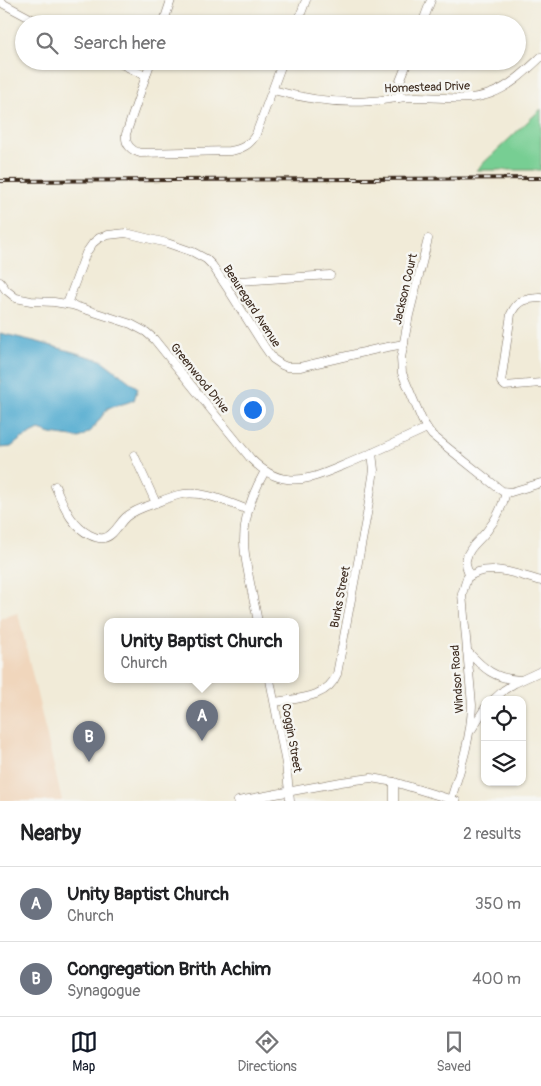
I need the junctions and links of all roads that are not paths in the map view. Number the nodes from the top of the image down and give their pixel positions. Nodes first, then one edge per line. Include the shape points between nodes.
1 (171, 0) edge
2 (306, 0) edge
3 (431, 0) edge
4 (0, 2) edge
5 (24, 15) edge
6 (166, 15) edge
7 (300, 15) edge
8 (425, 15) edge
9 (541, 57) edge
10 (134, 70) edge
11 (148, 70) edge
12 (280, 70) edge
13 (404, 70) edge
14 (146, 76) junction
15 (273, 90) junction
16 (399, 98) junction
17 (428, 239) dead end
18 (330, 275) dead end
19 (0, 282) edge
20 (224, 282) junction
21 (541, 298) edge
22 (67, 304) junction
23 (404, 344) junction
24 (541, 383) edge
25 (427, 428) junction
26 (372, 453) junction
27 (134, 455) dead end
28 (265, 471) junction
29 (541, 483) edge
30 (56, 486) dead end
31 (506, 492) junction
32 (156, 503) junction
33 (248, 510) junction
34 (469, 575) junction
35 (541, 581) edge
36 (257, 618) edge
37 (466, 651) junction
38 (541, 671) edge
39 (520, 680) junction
40 (271, 683) edge
41 (497, 696) edge
42 (275, 702) junction
43 (481, 714) edge
44 (470, 732) junction
45 (394, 782) junction
46 (289, 791) junction
47 (454, 800) edge
48 (238, 801) edge
49 (290, 801) edge
50 (394, 801) edge

1 - 6 street
2 - 7 street
3 - 8 street
4 - 5 street
9 - 16 street, Homestead Drive via 514,81 484,96
10 - 14 street
11 - 14 street
12 - 15 street
13 - 16 street
14 - 15 street via 126,138 129,147 140,153 239,150 256,134
15 - 16 street, Homestead Drive via 301,98 336,102
17 - 23 street, Jackson Court
18 - 20 street
19 - 22 street, Greenwood Drive via 11,294 24,300
20 - 22 street, Beauregard Avenue via 206,259 193,252 168,242 119,233 99,238 89,248
20 - 23 street, Beauregard Avenue via 273,359 287,367 300,367
21 - 24 street via 523,300 511,314 501,382 505,386
22 - 28 street, Greenwood Drive via 131,324 146,332 251,459
23 - 25 street via 402,373
25 - 26 street, Greenwood Drive
25 - 31 street
26 - 28 street, Greenwood Drive via 305,479 279,478
26 - 42 street, Burks Street via 374,470 337,674 320,692
27 - 32 street
28 - 33 street
29 - 31 street
30 - 32 street via 72,520 95,538 109,536 130,514
31 - 34 street via 490,528 470,550 466,560
32 - 33 street via 178,494 194,494 215,497
33 - 36 street via 245,554
34 - 35 street via 496,570
34 - 37 street, Windsor Road via 462,594
37 - 39 street via 493,674
37 - 44 street, Windsor Road via 472,705
38 - 39 street
39 - 41 street
40 - 42 street, Coggin Street
42 - 46 street, Coggin Street
43 - 44 street
44 - 47 street, Windsor Road
45 - 46 street via 365,778
45 - 47 street
45 - 50 street
46 - 48 street
46 - 49 street, Coggin Street

